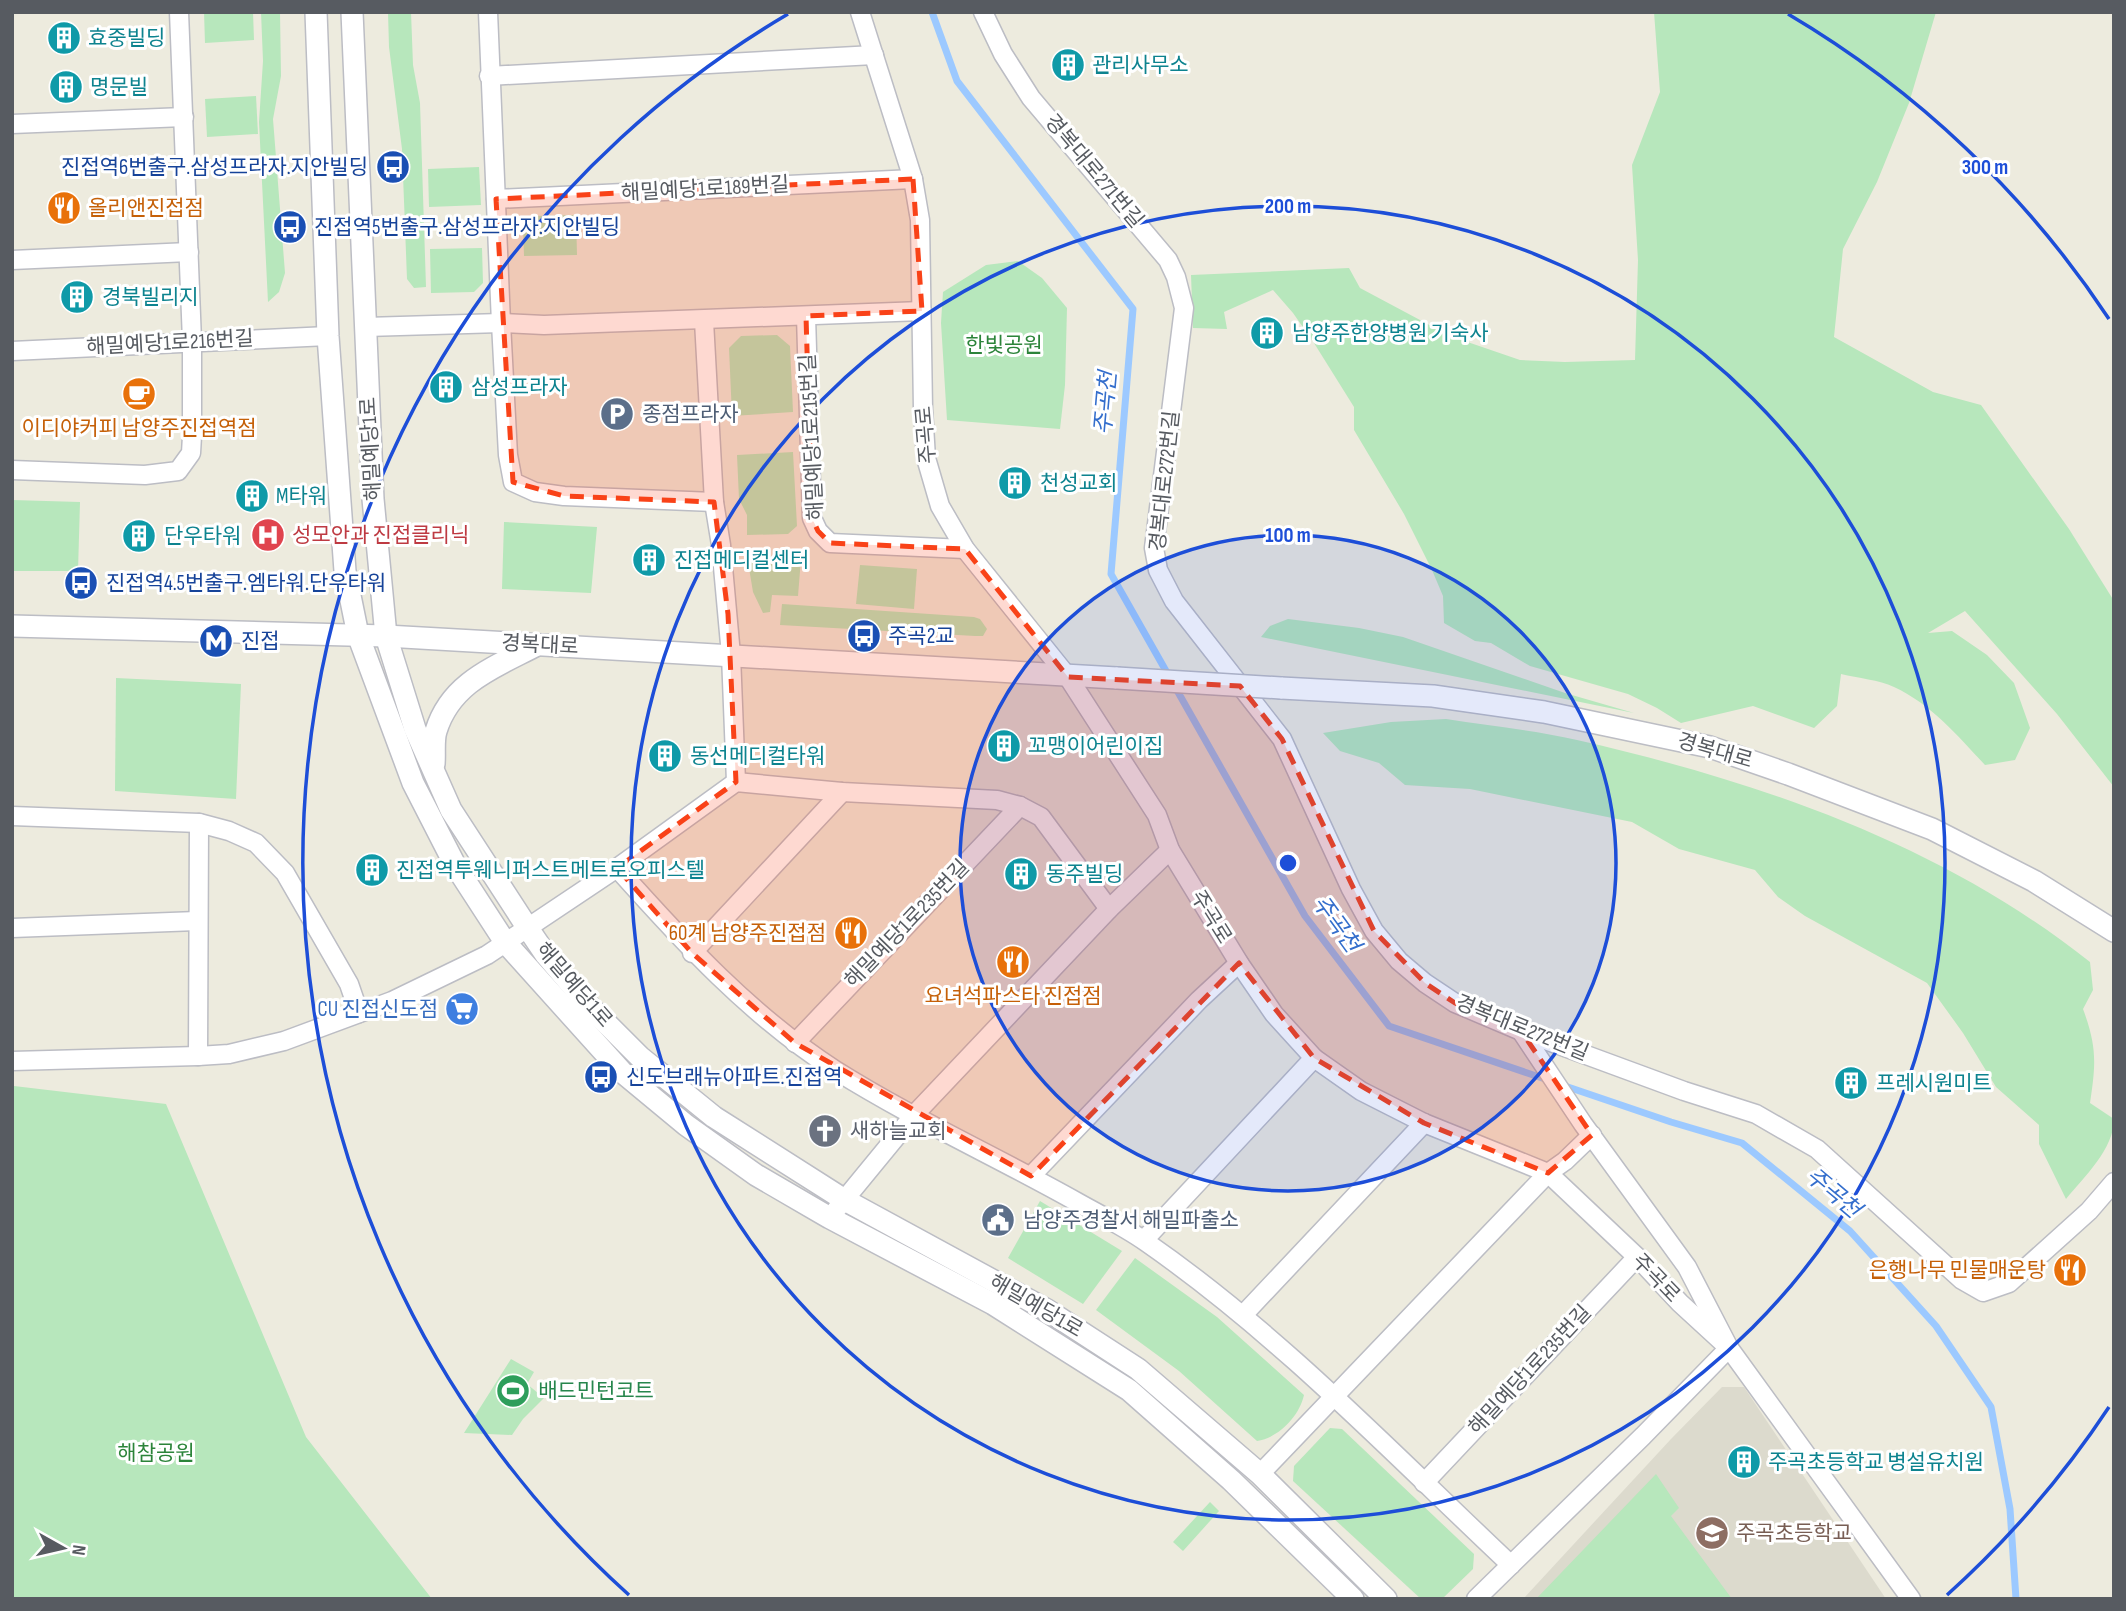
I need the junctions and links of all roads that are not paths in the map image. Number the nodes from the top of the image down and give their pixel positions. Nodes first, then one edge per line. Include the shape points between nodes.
1 (179, 12) edge
2 (316, 12) edge
3 (352, 12) edge
4 (488, 12) edge
5 (860, 12) edge
6 (983, 12) edge
7 (874, 55) junction
8 (489, 76) junction
9 (184, 117) junction
10 (12, 124) edge
11 (913, 179) junction
12 (496, 199) junction
13 (189, 252) junction
14 (12, 260) edge
15 (922, 311) junction
16 (806, 316) junction
17 (704, 321) junction
18 (501, 323) junction
19 (366, 327) junction
20 (328, 337) junction
21 (1182, 337) joint
22 (192, 341) junction
23 (12, 351) edge
24 (12, 470) edge
25 (714, 502) junction
26 (965, 549) junction
27 (12, 626) edge
28 (358, 635) junction
29 (386, 636) junction
30 (537, 645) junction
31 (731, 655) junction
32 (1068, 677) junction
33 (434, 773) junction
34 (736, 782) junction
35 (842, 792) junction
36 (1020, 806) junction
37 (12, 816) edge
38 (199, 823) junction
39 (1170, 850) junction
40 (617, 868) junction
41 (1109, 909) junction
42 (197, 921) junction
43 (527, 927) junction
44 (12, 928) edge
45 (2114, 930) edge
46 (505, 942) junction
47 (692, 953) junction
48 (1239, 963) junction
49 (359, 1013) junction
50 (1525, 1039) junction
51 (795, 1043) junction
52 (198, 1056) junction
53 (1314, 1058) junction
54 (12, 1061) edge
55 (914, 1115) junction
56 (1424, 1123) junction
57 (1587, 1129) junction
58 (1548, 1172) junction
59 (1031, 1176) junction
60 (2114, 1182) edge
61 (843, 1199) junction
62 (830, 1218) junction
63 (1144, 1240) junction
64 (1637, 1257) junction
65 (1243, 1315) junction
66 (1729, 1348) junction
67 (1335, 1396) junction
68 (1260, 1474) junction
69 (1424, 1483) junction
70 (1511, 1565) junction
71 (1353, 1599) edge
72 (1386, 1599) edge
73 (1476, 1599) edge
74 (1911, 1599) edge

1 - 9 street
2 - 20 street, 해밀예당1로
3 - 19 street, 해밀예당1로
4 - 8 street
5 - 7 street, 주곡로
6 - 21 street, 경복대로271번길 via 1031,98 1168,261 1184,308
7 - 8 street
7 - 11 street, 주곡로
8 - 12 street
9 - 10 street
9 - 13 street
11 - 12 street, 해밀예당1로189번길
11 - 15 street, 주곡로 via 920,220
12 - 18 street
13 - 14 street
13 - 22 street
15 - 16 street
15 - 26 street, 주곡로 via 926,458 940,506
16 - 17 street
16 - 26 street, 해밀예당1로215번길 via 813,518 818,531 830,543
17 - 18 street
17 - 25 street
18 - 19 street
18 - 25 street via 513,482 535,492 564,496
19 - 29 street, 해밀예당1로 via 373,499
20 - 22 street, 해밀예당1로216번길
20 - 28 street, 해밀예당1로 via 345,570
21 - 50 street, 경복대로272번길 via 1154,548 1158,570 1174,601 1282,739 1374,931 1399,961 1435,990
22 - 23 street, 해밀예당1로216번길
22 - 24 street via 191,453 178,471 145,475
25 - 31 street
26 - 32 street, 주곡로
27 - 28 street, 경복대로
28 - 29 street, 경복대로
28 - 46 street, 해밀예당1로 via 413,783 455,865
29 - 30 street, 경복대로
29 - 33 street, 해밀예당1로
30 - 31 street, 경복대로
30 - 33 street via 470,680 448,705 435,732
31 - 32 street, 경복대로
31 - 34 street
32 - 39 street, 주곡로 via 1157,815
32 - 45 street, 경복대로, bridge via 1433,696 1544,712 1710,747 1932,830 2034,881
33 - 43 street, 해밀예당1로 via 451,810
34 - 35 street
34 - 40 street
35 - 36 street via 997,800
35 - 47 street
36 - 41 street via 1041,817
36 - 51 street, 해밀예당1로235번길
37 - 38 street
38 - 42 street
38 - 49 street via 256,843 285,873 349,984
39 - 41 street
39 - 48 street, 주곡로
40 - 43 street
40 - 47 street
41 - 55 street
42 - 44 street
42 - 52 street
43 - 46 street
43 - 61 street, 해밀예당1로 via 591,1008 639,1057 713,1117
46 - 49 street via 487,955
46 - 62 street, 해밀예당1로 via 622,1072 656,1101 756,1175
47 - 51 street
48 - 53 street, 주곡로 via 1274,1014
48 - 59 street
49 - 52 street via 284,1041
50 - 57 street
50 - 60 street, 경복대로272번길 via 1756,1114 1817,1149 1962,1280 1983,1292 2009,1283 2089,1211
51 - 55 street
52 - 54 street
53 - 56 street, 주곡로 via 1361,1091
53 - 63 street
55 - 59 street
55 - 61 street
56 - 58 street, 주곡로
56 - 65 street
57 - 58 street via 1565,1161
57 - 66 street via 1687,1267
58 - 64 street, 주곡로
58 - 67 street
59 - 63 street
61 - 62 street
61 - 68 street, 해밀예당1로 via 1048,1310 1138,1369
62 - 71 street, 해밀예당1로 via 993,1304 1129,1390 1231,1480
63 - 65 street
64 - 66 street, 주곡로
64 - 69 street, 해밀예당1로235번길
65 - 67 street
66 - 70 street
66 - 74 street, 주곡로
67 - 68 street
67 - 69 street
68 - 72 street, 해밀예당1로
69 - 70 street
70 - 73 street

